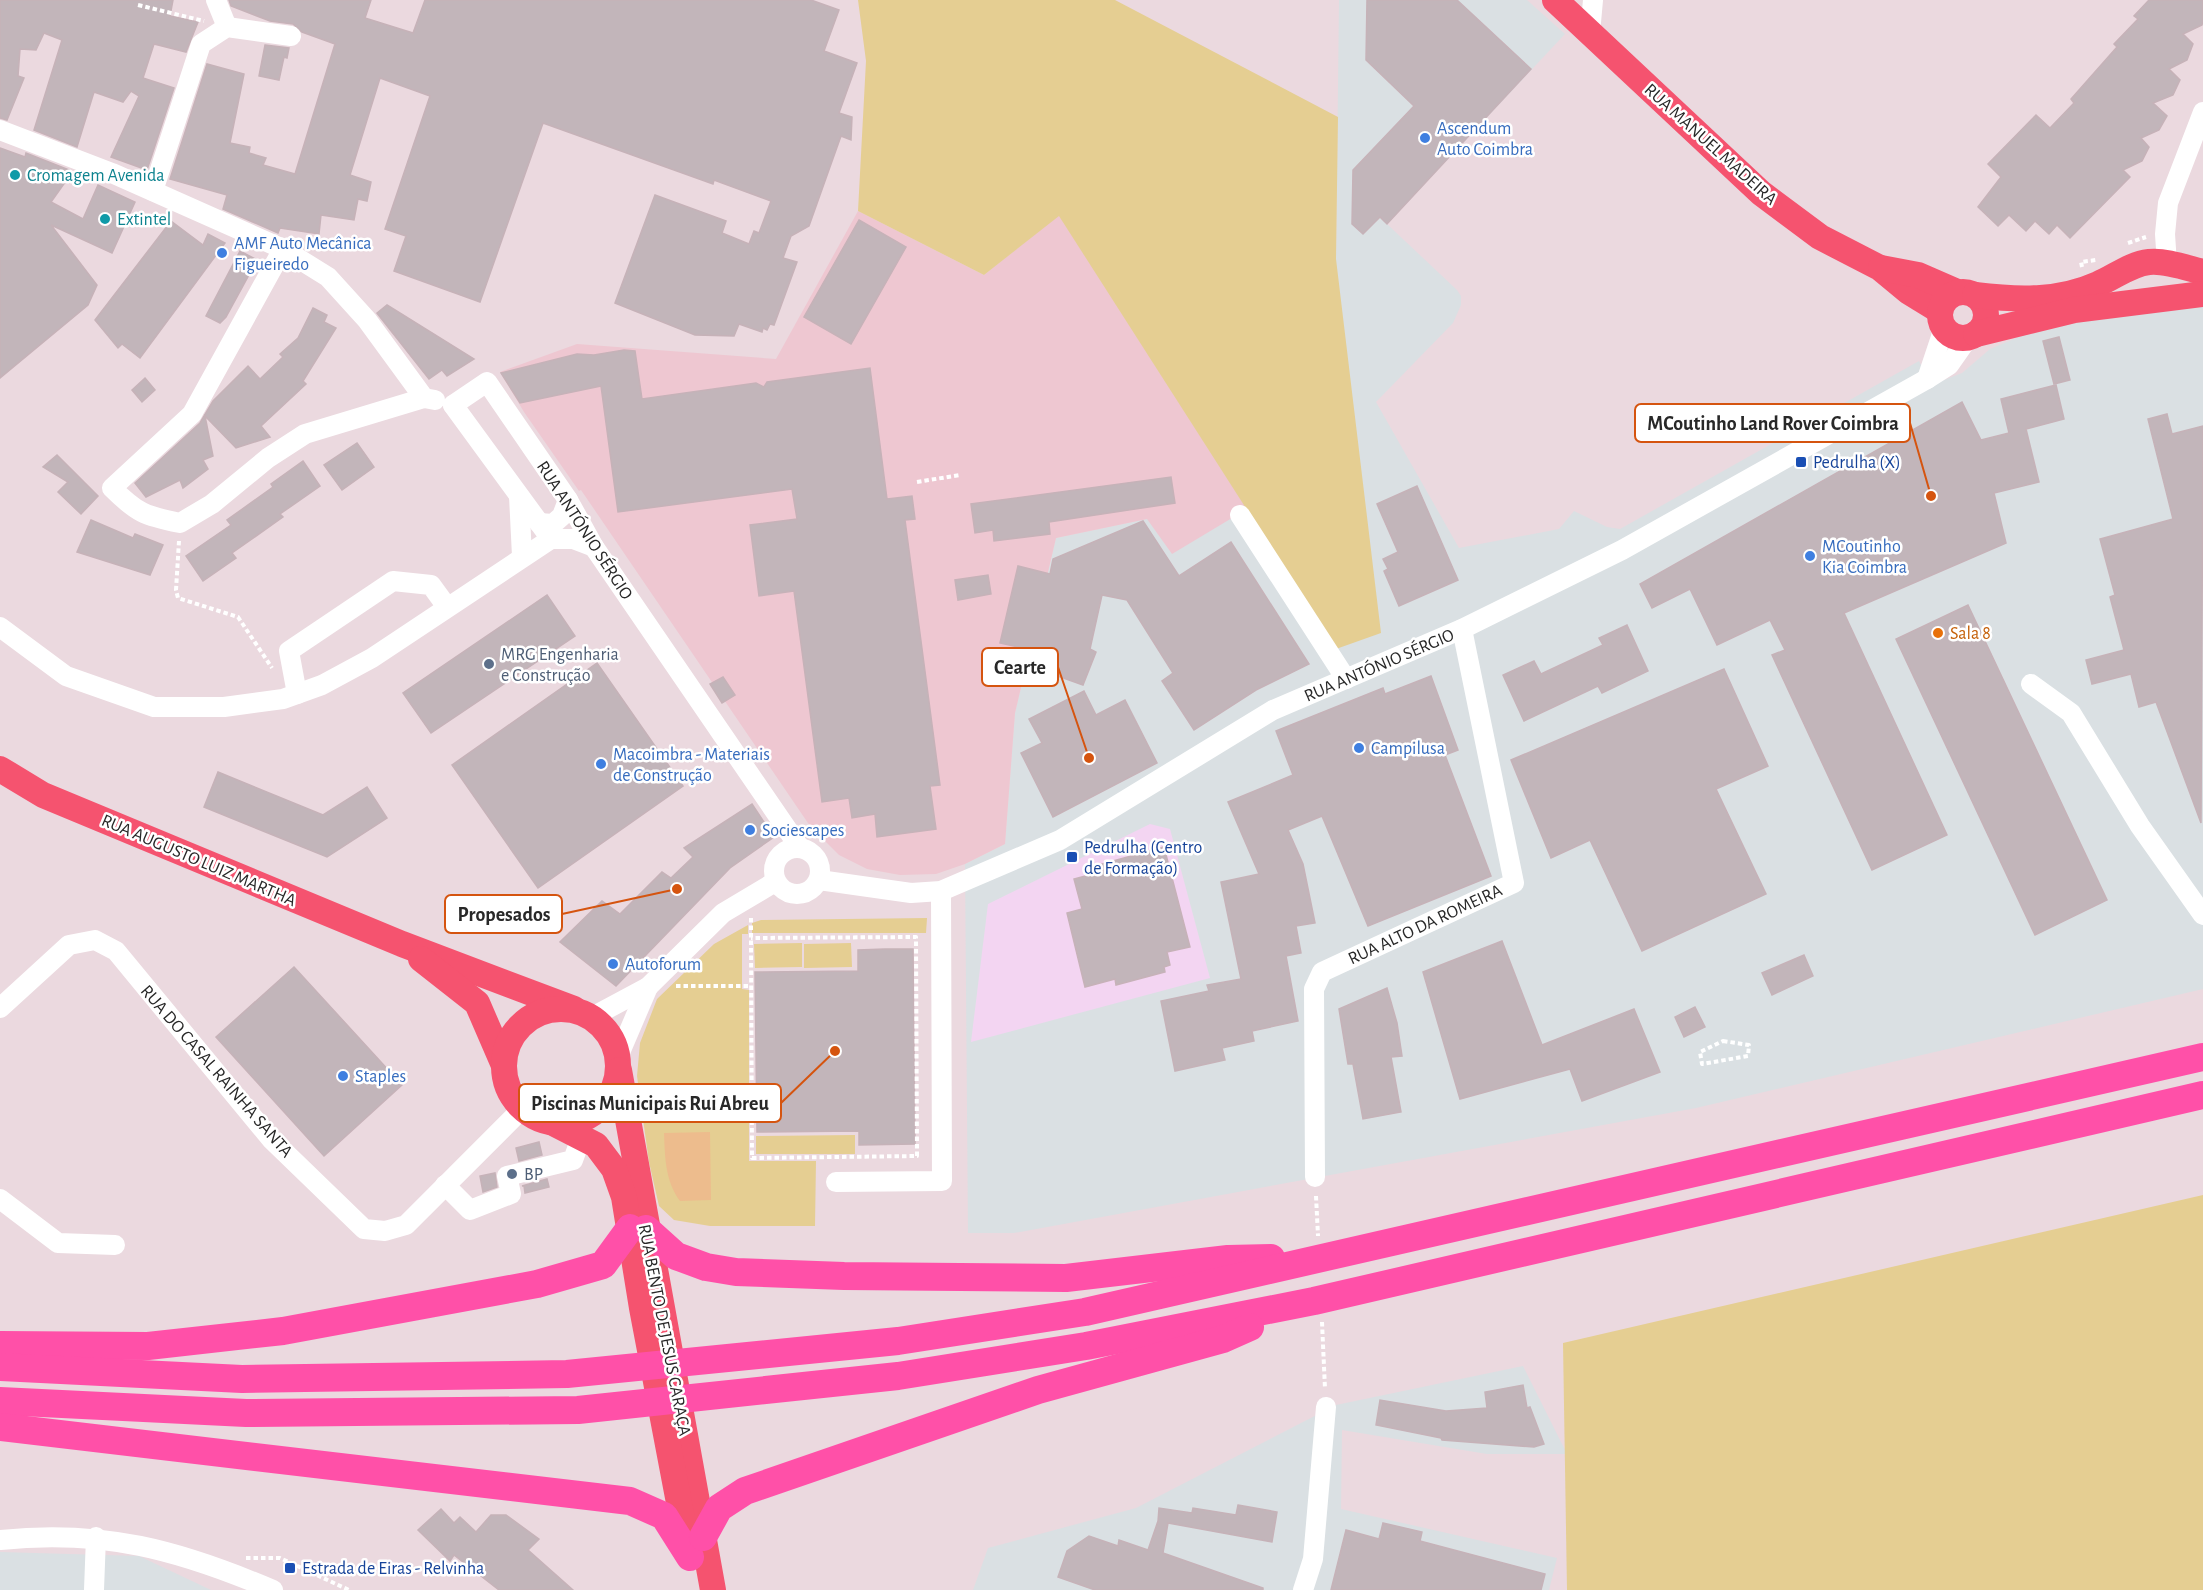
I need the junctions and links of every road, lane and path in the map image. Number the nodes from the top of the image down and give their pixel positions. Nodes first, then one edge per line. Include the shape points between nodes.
1 (216, 0) edge
2 (1555, 0) edge
3 (1593, 0) edge
4 (138, 4) dead end
5 (227, 27) junction
6 (1590, 33) junction
7 (291, 36) dead end
8 (2203, 112) edge
9 (0, 130) edge
10 (153, 191) junction
11 (283, 249) junction
12 (2167, 264) junction
13 (1880, 268) junction
14 (2203, 272) edge
15 (1966, 293) junction
16 (2203, 294) edge
17 (2155, 299) junction
18 (1942, 320) junction
19 (1972, 336) junction
20 (1927, 379) junction
21 (424, 398) junction
22 (453, 405) junction
23 (960, 476) dead end
24 (917, 482) dead end
25 (519, 496) junction
26 (568, 500) junction
27 (1240, 515) dead end
28 (545, 531) junction
29 (179, 539) dead end
30 (594, 547) junction
31 (522, 556) junction
32 (447, 607) junction
33 (0, 627) edge
34 (1462, 629) junction
35 (262, 652) dead end
36 (1346, 679) junction
37 (2031, 684) dead end
38 (297, 694) junction
39 (0, 769) edge
40 (800, 848) junction
41 (819, 880) junction
42 (776, 882) junction
43 (940, 891) junction
44 (2203, 915) edge
45 (402, 944) junction
46 (751, 986) junction
47 (648, 987) junction
48 (0, 1008) edge
49 (583, 1013) junction
50 (2203, 1057) edge
51 (503, 1063) junction
52 (618, 1064) junction
53 (1702, 1064) joint
54 (2203, 1095) edge
55 (522, 1108) junction
56 (555, 1124) junction
57 (581, 1138) junction
58 (1315, 1177) dead end
59 (836, 1182) dead end
60 (445, 1185) junction
61 (0, 1199) edge
62 (638, 1229) junction
63 (115, 1245) dead end
64 (1336, 1256) junction
65 (1314, 1301) junction
66 (0, 1345) edge
67 (0, 1367) edge
68 (0, 1401) edge
69 (1326, 1407) dead end
70 (0, 1427) edge
71 (96, 1537) junction
72 (0, 1540) edge
73 (696, 1547) junction
74 (237, 1558) dead end
75 (94, 1590) edge
76 (273, 1590) edge
77 (349, 1590) edge
78 (696, 1590) edge
79 (713, 1590) edge
80 (1303, 1590) edge

1 - 5 street
2 - 6 main road, RUA MANUEL MADEIRA
3 - 6 street
4 - 5 path
5 - 7 street
5 - 10 street via 201,44
6 - 13 main road, RUA MANUEL MADEIRA via 1761,193 1820,237
8 - 12 street via 2168,203
9 - 10 street
10 - 11 street
11 - 21 street via 327,278 367,320
11 - 21 street via 192,414 112,488 133,509 180,524 305,434
12 - 14 main road, RUA MANUEL MADEIRA
12 - 15 main road, RUA MANUEL MADEIRA via 2150,261 2133,266 2096,285 2054,298 2014,300
12 - 17 main road via 2171,280
13 - 15 main road, RUA MANUEL MADEIRA via 1918,274
13 - 18 main road, RUA MANUEL MADEIRA
15 - 18 main road via 1943,302
15 - 19 main road via 1986,309 1983,327
16 - 17 main road
17 - 19 main road via 2074,310
18 - 19 main road via 1959,338
18 - 20 street
19 - 20 street, RUA ANTÓNIO SÉRGIO via 1949,365
20 - 34 street, RUA ANTÓNIO SÉRGIO via 1622,550
21 - 22 street
22 - 25 street, RUA ANTÓNIO SÉRGIO
22 - 26 street, RUA ANTÓNIO SÉRGIO via 487,382
23 - 24 path
25 - 28 street, RUA ANTÓNIO SÉRGIO
25 - 31 street
26 - 28 street via 562,516
26 - 30 street, RUA ANTÓNIO SÉRGIO
27 - 36 street
28 - 30 street
28 - 31 street
29 - 35 path via 178,598 238,617
30 - 40 street, RUA ANTÓNIO SÉRGIO
31 - 32 street
32 - 38 street via 372,658
32 - 38 street via 431,585 393,581 289,651
33 - 38 street via 66,676 154,707 224,706
34 - 36 street, RUA ANTÓNIO SÉRGIO
34 - 58 street, RUA ALTO DA ROMEIRA via 1514,883 1322,972 1314,989
36 - 43 street, RUA ANTÓNIO SÉRGIO via 1273,710 1060,840
37 - 44 street via 2071,713 2140,826
39 - 45 main road, RUA AUGUSTO LUIZ MARTHA via 43,795
40 - 41 street via 817,859
40 - 42 street via 778,857 773,869
41 - 42 street via 813,889 792,895
41 - 43 street, RUA ANTÓNIO SÉRGIO via 911,893
42 - 47 street via 723,914
43 - 59 street via 942,1181
45 - 49 main road, RUA AUGUSTO LUIZ MARTHA
45 - 51 main road, RUA AUGUSTO LUIZ MARTHA via 477,1003
46 - 46 path via 751,938 917,937 917,1156 752,1158
46 - 47 path
47 - 49 street
47 - 52 street
48 - 60 street, RUA DO CASAL RAINHA SANTA via 69,945 96,940 116,951 271,1138 364,1229 385,1231 406,1225
49 - 51 main road via 554,1008 535,1014 519,1026 508,1043
49 - 52 main road via 609,1034
50 - 64 highway
51 - 55 main road via 508,1088
52 - 56 main road via 614,1088 597,1110 573,1123
52 - 62 main road, RUA BENTO DE JESUS CARAÇA
53 - 53 path via 1748,1056 1749,1045 1723,1041 1700,1052
54 - 65 highway
55 - 56 main road via 537,1119
55 - 60 street, RUA DO CASAL RAINHA SANTA
56 - 57 main road, RUA BENTO DE JESUS CARAÇA
57 - 60 street via 573,1160 507,1176 511,1194 470,1210
57 - 62 main road, RUA BENTO DE JESUS CARAÇA via 596,1145 614,1169
61 - 63 street via 58,1243
62 - 64 highway via 676,1256 736,1272 1066,1278 1228,1259
62 - 66 highway via 603,1265 537,1284 283,1331 148,1346
62 - 73 main road, RUA BENTO DE JESUS CARAÇA
64 - 67 highway via 1084,1312 898,1341 567,1374 242,1379
65 - 68 highway via 1086,1346 898,1376 578,1410 246,1413
65 - 73 highway via 1223,1338 1038,1390 745,1491 719,1508
69 - 80 street via 1313,1559
70 - 73 highway via 630,1501 664,1516
71 - 72 street via 46,1535
71 - 75 street
71 - 76 street via 192,1559
73 - 78 main road, RUA BENTO DE JESUS CARAÇA
73 - 79 main road, RUA BENTO DE JESUS CARAÇA
74 - 77 path via 280,1558

